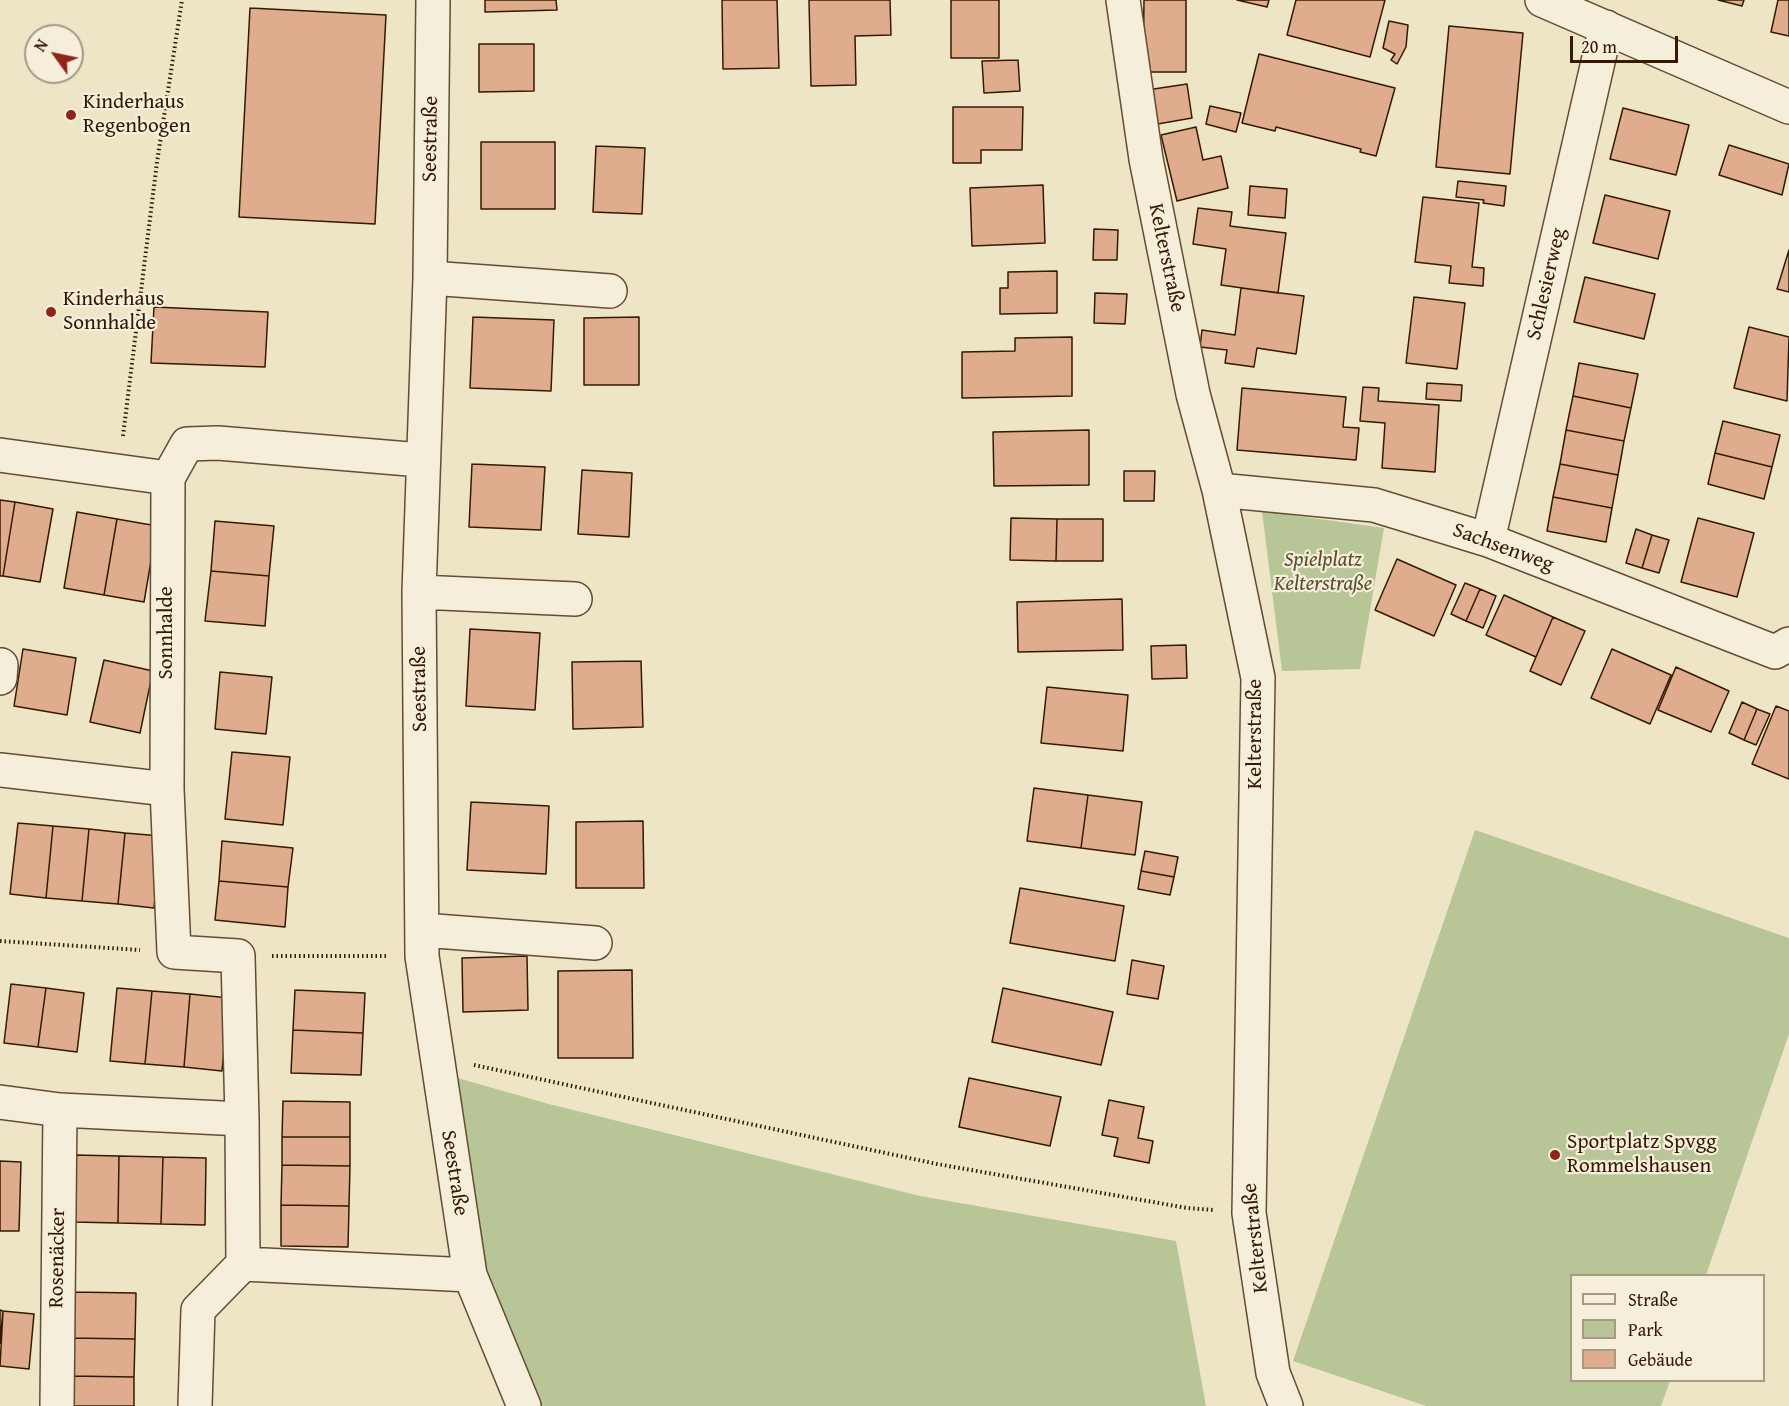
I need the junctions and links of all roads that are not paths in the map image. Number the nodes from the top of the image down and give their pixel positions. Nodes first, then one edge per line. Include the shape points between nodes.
1 (433, 0) edge
2 (1123, 0) edge
3 (1542, 0) edge
4 (1606, 27) junction
5 (1789, 107) edge
6 (430, 278) junction
7 (610, 291) dead end
8 (0, 455) edge
9 (421, 460) junction
10 (168, 478) junction
11 (1219, 490) junction
12 (1488, 540) junction
13 (419, 592) junction
14 (575, 599) dead end
15 (1782, 648) edge
16 (0, 770) edge
17 (167, 789) junction
18 (422, 943) junction
19 (595, 943) dead end
20 (0, 1102) edge
21 (60, 1110) junction
22 (242, 1119) junction
23 (243, 1264) junction
24 (470, 1275) junction
25 (519, 1404) edge
26 (57, 1406) edge
27 (195, 1406) edge
28 (1286, 1406) edge

1 - 6 street, Seestraße
2 - 11 street, Kelterstraße via 1146,159 1194,394
3 - 4 street
4 - 5 street
4 - 12 street, Schlesierweg
6 - 7 street
6 - 9 street, Seestraße
8 - 10 street
9 - 10 street via 218,443 188,444
9 - 13 street, Seestraße
10 - 17 street, Sonnhalde
11 - 12 street, Sachsenweg via 1374,505
11 - 28 street, Kelterstraße via 1258,678 1249,1213 1273,1372
12 - 15 street, Sachsenweg
13 - 14 street
13 - 18 street, Seestraße
16 - 17 street
17 - 22 street, Sonnhalde via 174,952 238,956
18 - 19 street
18 - 24 street, Seestraße via 435,1056
20 - 21 street
21 - 22 street
21 - 26 street, Rosenäcker
22 - 23 street
23 - 24 street
23 - 27 street via 198,1310
24 - 25 street, Seestraße

